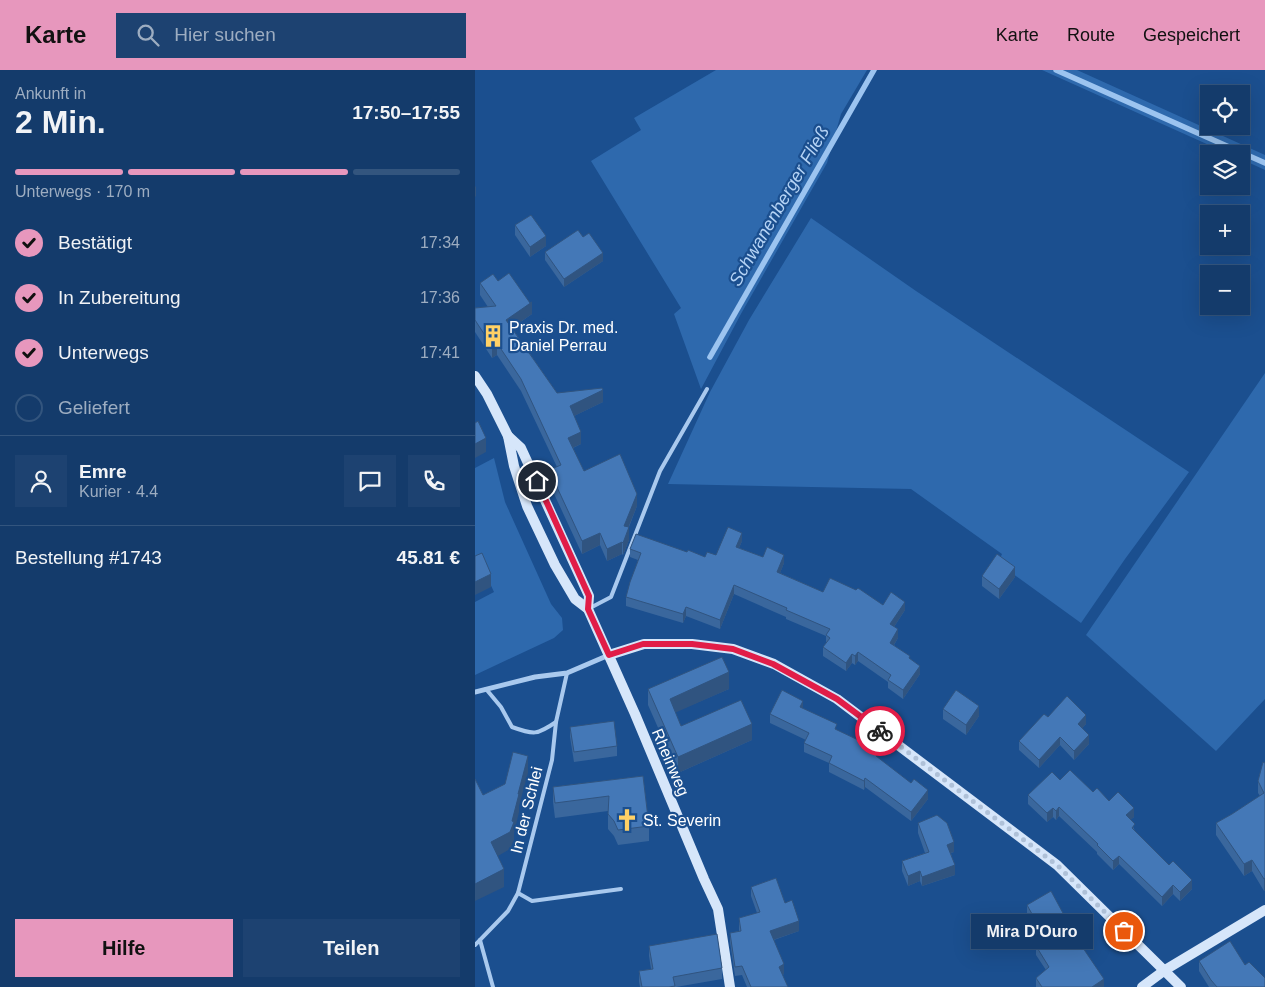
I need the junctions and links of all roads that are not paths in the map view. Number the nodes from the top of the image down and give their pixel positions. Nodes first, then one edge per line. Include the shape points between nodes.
1 (475, 376) edge
2 (707, 389) dead end
3 (508, 436) junction
4 (588, 609) junction
5 (609, 655) junction
6 (567, 673) junction
7 (486, 689) junction
8 (475, 692) edge
9 (556, 722) junction
10 (621, 888) dead end
11 (518, 893) junction
12 (1265, 910) edge
13 (475, 936) edge
14 (480, 940) junction
15 (475, 945) edge
16 (1165, 970) junction
17 (493, 987) edge
18 (730, 987) edge
19 (1142, 987) edge
20 (1181, 987) edge

1 - 3 main road, Rheinweg
2 - 4 lane via 660,470 611,597
3 - 4 main road, Rheinweg via 521,448 589,596
3 - 4 main road, Rheinweg via 527,506 560,574 575,599
4 - 5 main road, Rheinweg
5 - 6 street
5 - 16 main road via 643,644 692,644 733,649 773,664 837,699 1057,865
5 - 18 main road, Rheinweg via 718,909
6 - 7 street
6 - 9 lane, In der Schlei
7 - 8 street
7 - 9 lane via 512,727 534,734
9 - 11 lane, In der Schlei via 552,760
10 - 11 lane via 532,901
11 - 14 lane, In der Schlei via 508,911
12 - 16 main road
13 - 14 lane
14 - 15 lane, In der Schlei
14 - 17 lane
16 - 19 main road
16 - 20 main road

